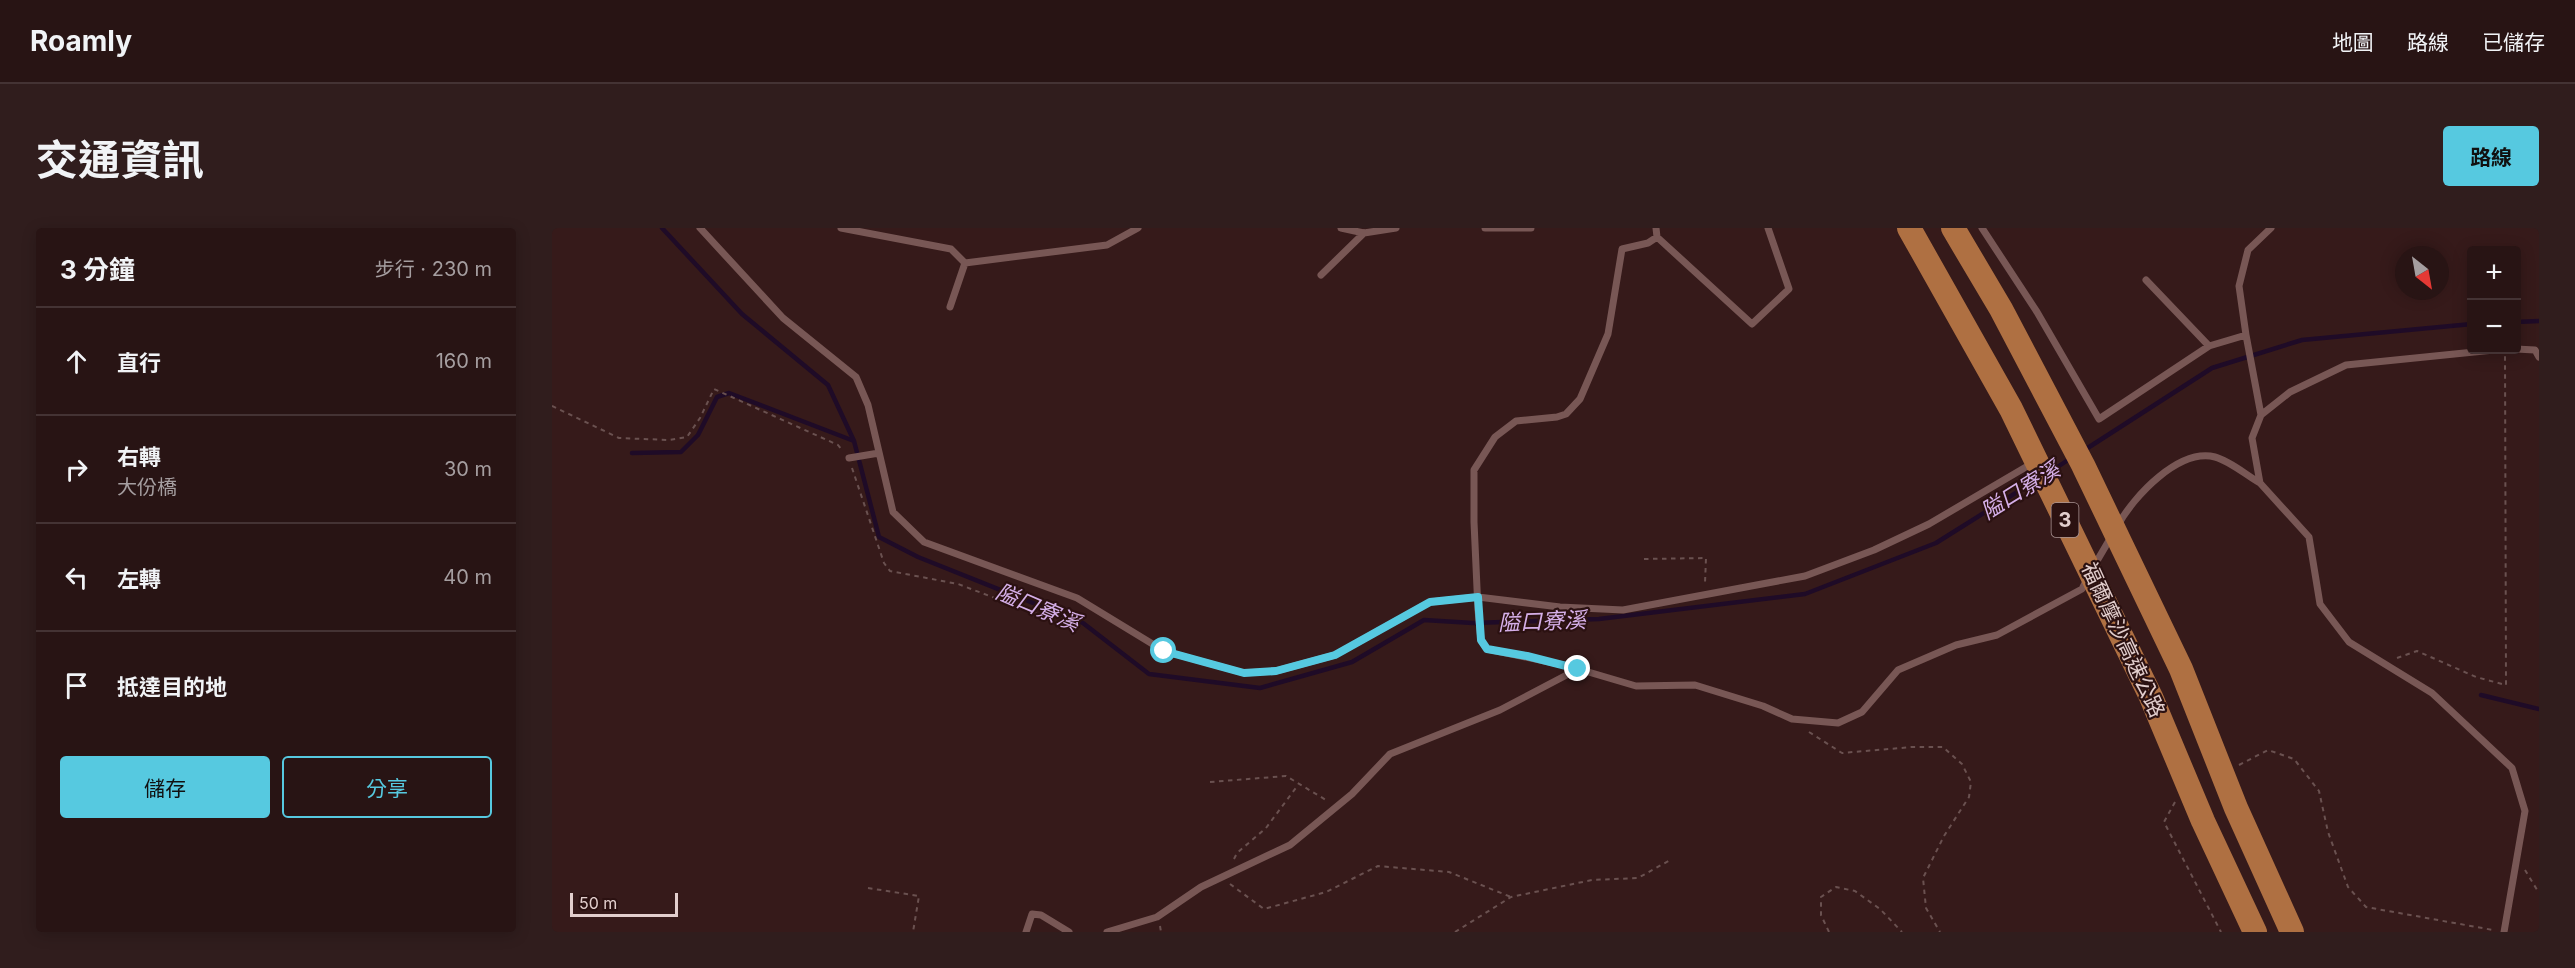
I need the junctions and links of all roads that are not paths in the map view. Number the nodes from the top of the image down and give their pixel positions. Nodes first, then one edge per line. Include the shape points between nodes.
1 (700, 228) edge
2 (841, 228) edge
3 (1138, 228) edge
4 (1341, 228) edge
5 (1396, 228) edge
6 (1485, 228) edge
7 (1531, 228) edge
8 (1656, 228) edge
9 (1768, 228) edge
10 (1909, 228) edge
11 (1953, 228) edge
12 (1982, 228) edge
13 (2271, 228) edge
14 (1364, 233) junction
15 (1657, 237) junction
16 (966, 263) junction
17 (1321, 275) dead end
18 (2146, 280) dead end
19 (950, 308) dead end
20 (2246, 335) junction
21 (2209, 346) junction
22 (2521, 349) edge
23 (2467, 353) edge
24 (2539, 357) edge
25 (2261, 415) junction
26 (879, 453) junction
27 (849, 458) road end
28 (2026, 467) dead end
29 (2260, 483) junction
30 (1478, 597) junction
31 (1578, 669) junction
32 (1026, 932) edge
33 (1069, 932) edge
34 (1107, 932) edge
35 (2255, 932) edge
36 (2292, 932) edge
37 (2503, 932) edge

1 - 26 lane via 783,318 856,377 868,405
2 - 16 lane via 951,249
3 - 16 lane via 1107,245
4 - 14 lane
5 - 14 lane
6 - 7 lane
8 - 15 lane
9 - 15 lane via 1789,289 1752,324
10 - 35 highway, 福爾摩沙高速公路 / 3 via 2011,409 2151,697
11 - 36 highway, 福爾摩沙高速公路 / 3 via 2001,309 2083,465 2181,669 2236,808
12 - 21 lane via 2037,312 2099,419
13 - 20 lane via 2248,250 2239,286
14 - 17 lane
15 - 30 lane via 1622,249 1608,334 1580,399 1566,414 1516,421 1495,437 1474,470
16 - 19 lane
18 - 21 lane
20 - 21 lane
20 - 25 lane
22 - 24 lane via 2535,350
23 - 25 lane via 2346,365 2290,392
25 - 29 lane via 2252,438
26 - 27 lane
26 - 30 lane via 893,512 924,542 1077,598 1164,651 1244,673 1276,671 1335,655 1430,602
28 - 30 lane via 1929,525 1805,576 1623,610
29 - 31 lane via 2217,457 2198,455 2153,478 2124,513 2082,589 1997,635 1956,645 1898,670 1862,712 1838,723 1792,718 1695,685 1636,686
29 - 37 lane via 2309,537 2320,604 2349,642 2432,693 2512,768 2525,811
30 - 31 lane via 1481,640 1487,649
31 - 34 lane via 1500,711 1390,754 1352,794 1290,845 1201,887 1157,917
32 - 33 lane via 1032,914 1041,915

